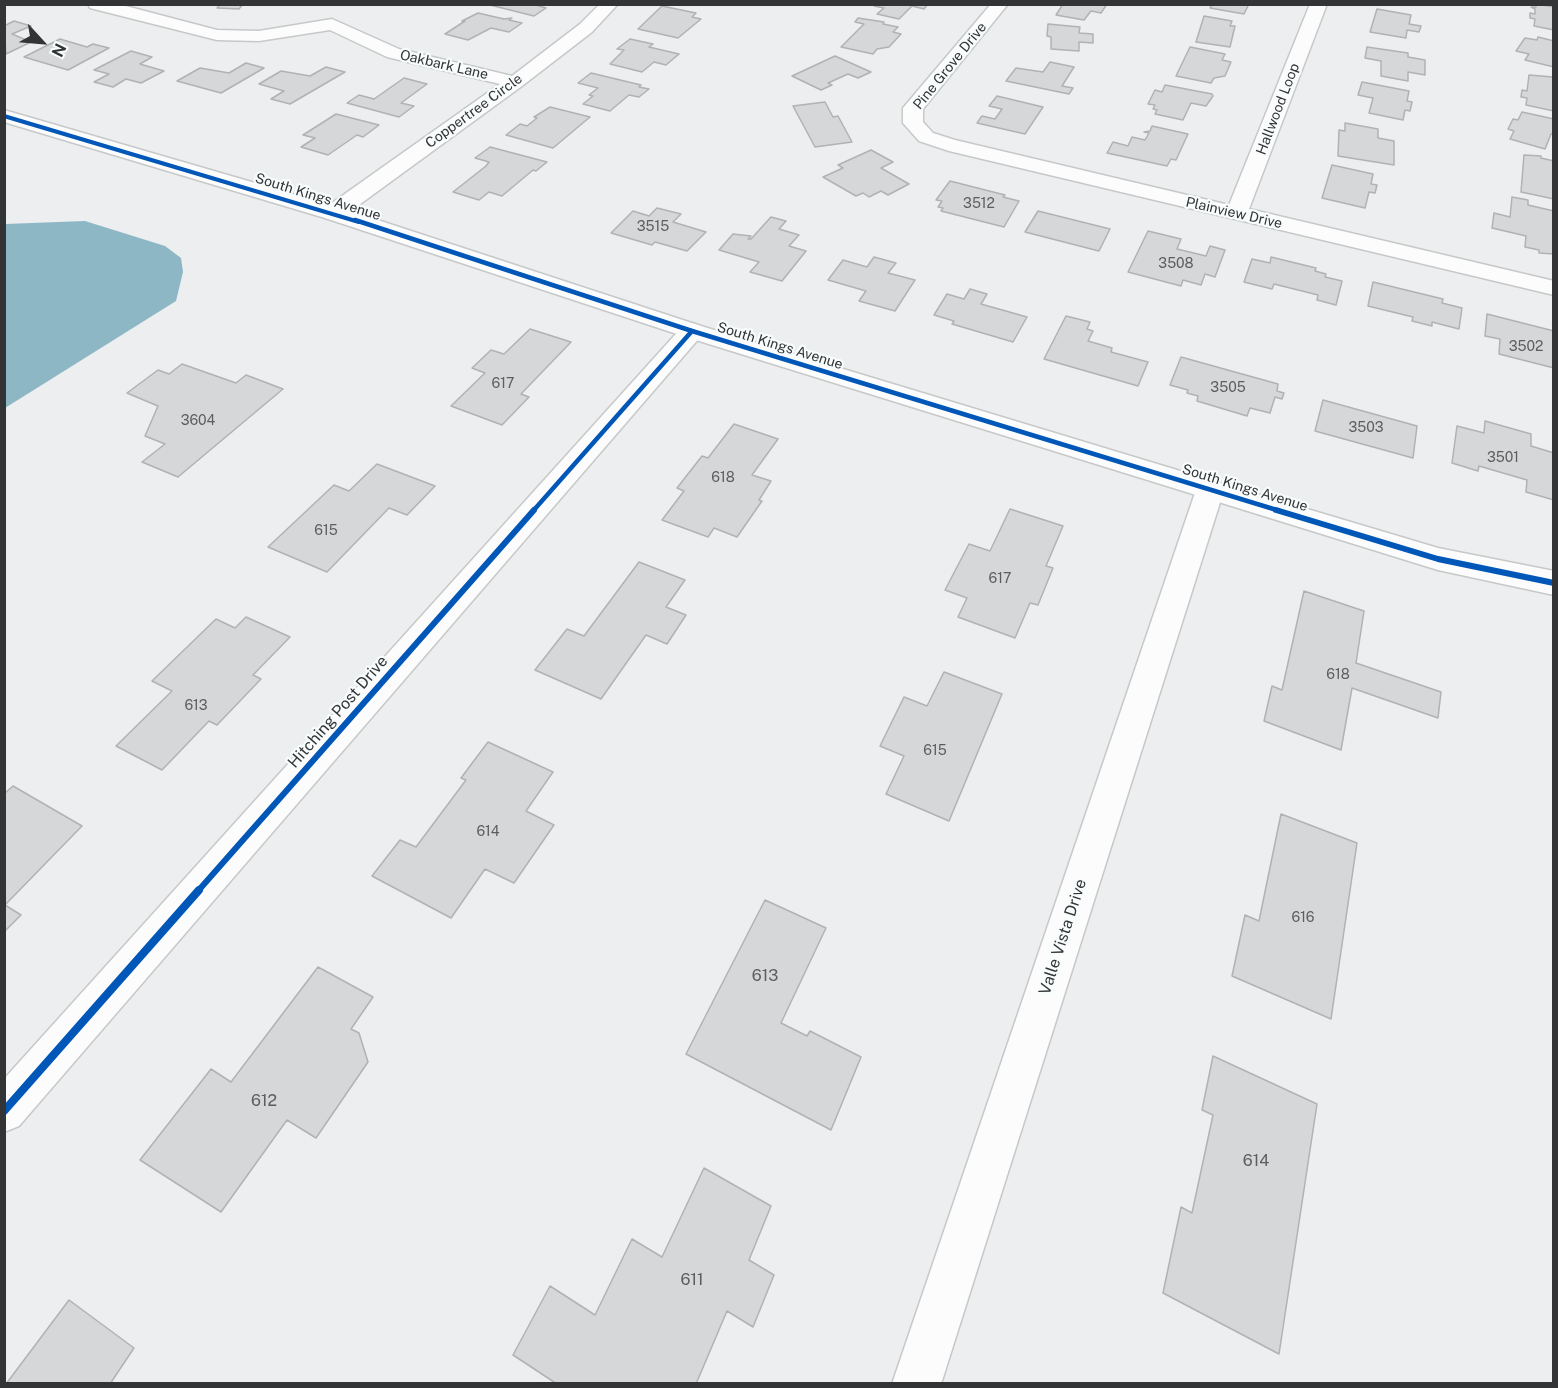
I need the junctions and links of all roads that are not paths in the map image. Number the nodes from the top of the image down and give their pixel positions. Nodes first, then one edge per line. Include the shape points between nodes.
1 (96, 4) edge
2 (336, 4) edge
3 (610, 4) edge
4 (1000, 4) edge
5 (1319, 4) edge
6 (332, 24) junction
7 (515, 82) junction
8 (4, 116) edge
9 (918, 130) joint
10 (333, 213) junction
11 (1238, 213) junction
12 (1554, 288) edge
13 (692, 331) junction
14 (1210, 490) junction
15 (1438, 558) junction
16 (1554, 583) edge
17 (1554, 603) edge
18 (4, 1111) edge
19 (916, 1383) edge

1 - 6 street via 217,34 260,36
2 - 6 street
3 - 7 street, Coppertree Circle via 586,28
4 - 9 street, Pine Grove Drive via 913,108
5 - 11 street, Hallwood Loop
6 - 7 street, Oakbark Lane via 393,53
7 - 10 street, Coppertree Circle
8 - 10 street, South Kings Avenue
9 - 11 street, Plainview Drive via 949,145
10 - 13 street, South Kings Avenue
11 - 12 street, Plainview Drive
13 - 14 street, South Kings Avenue
13 - 18 street, Hitching Post Drive
14 - 15 street, South Kings Avenue
14 - 19 street, Valle Vista Drive
15 - 16 street, South Kings Avenue
15 - 17 street, South Kings Avenue

